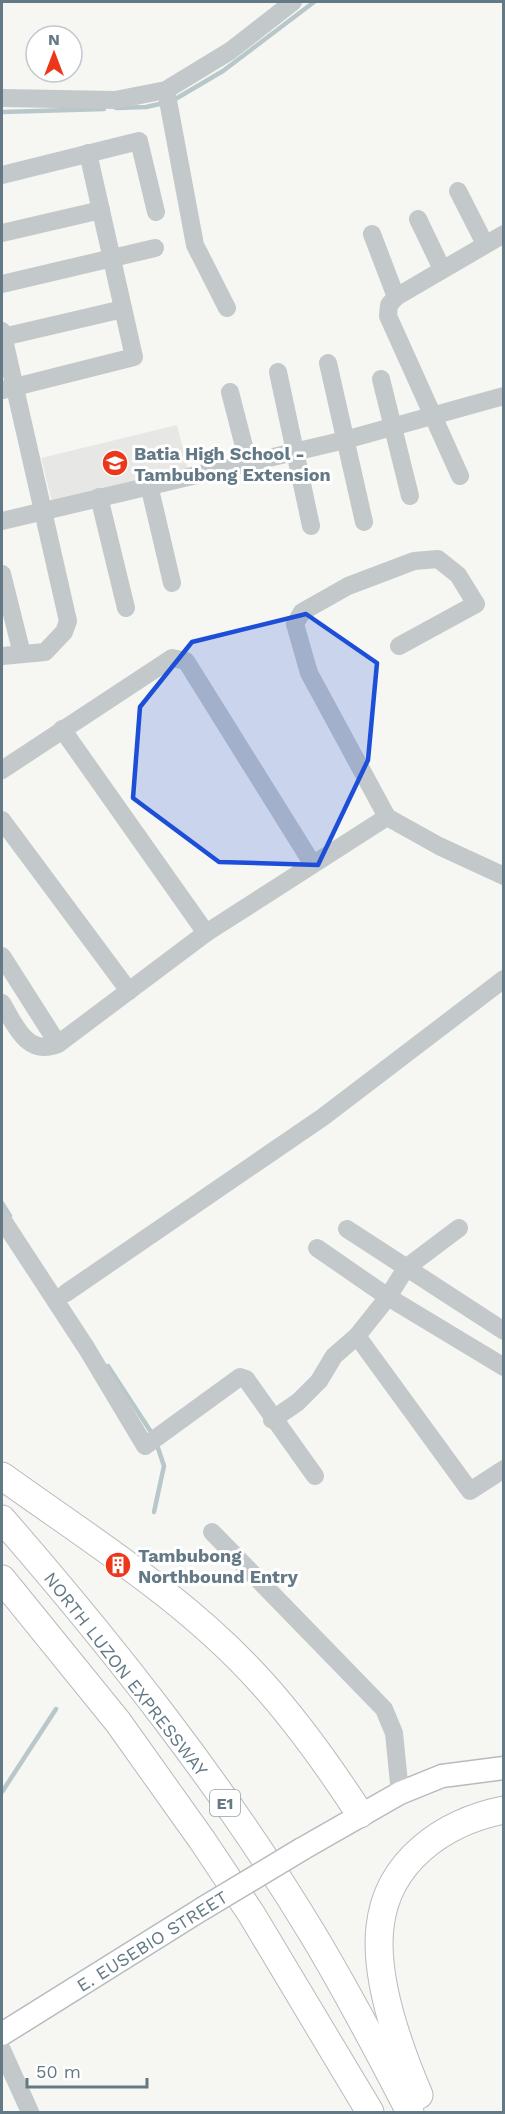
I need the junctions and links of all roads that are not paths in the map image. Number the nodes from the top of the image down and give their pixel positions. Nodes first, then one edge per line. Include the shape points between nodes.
1 (293, 2) edge
2 (167, 97) junction
3 (2, 98) edge
4 (88, 153) junction
5 (2, 175) edge
6 (458, 190) dead end
7 (101, 210) junction
8 (156, 212) dead end
9 (418, 219) dead end
10 (2, 233) edge
11 (372, 234) dead end
12 (504, 234) edge
13 (485, 244) junction
14 (155, 248) dead end
15 (111, 257) junction
16 (442, 269) junction
17 (2, 284) edge
18 (396, 297) junction
19 (227, 308) dead end
20 (123, 309) junction
21 (2, 334) edge
22 (328, 363) dead end
23 (278, 372) dead end
24 (381, 379) dead end
25 (8, 389) edge
26 (230, 392) dead end
27 (504, 396) edge
28 (434, 416) junction
29 (392, 427) junction
30 (345, 440) junction
31 (296, 452) junction
32 (248, 462) junction
33 (460, 476) dead end
34 (149, 484) junction
35 (410, 496) dead end
36 (99, 497) junction
37 (44, 511) junction
38 (2, 521) edge
39 (364, 522) dead end
40 (311, 526) dead end
41 (2, 574) edge
42 (172, 583) dead end
43 (126, 608) dead end
44 (399, 646) dead end
45 (22, 654) junction
46 (2, 656) edge
47 (62, 729) junction
48 (2, 770) edge
49 (387, 817) junction
50 (2, 820) edge
51 (312, 863) junction
52 (504, 876) edge
53 (206, 933) junction
54 (2, 956) edge
55 (504, 980) edge
56 (129, 991) junction
57 (2, 1003) edge
58 (10, 1032) edge
59 (58, 1044) junction
60 (2, 1219) edge
61 (459, 1228) dead end
62 (347, 1229) dead end
63 (317, 1248) dead end
64 (406, 1268) junction
65 (66, 1293) dead end
66 (388, 1297) junction
67 (504, 1331) edge
68 (357, 1336) junction
69 (504, 1367) edge
70 (272, 1420) junction
71 (504, 1469) edge
72 (2, 1476) edge
73 (315, 1476) dead end
74 (2, 1520) edge
75 (212, 1532) dead end
76 (2, 1579) edge
77 (2, 1603) edge
78 (64, 1655) junction
79 (504, 1768) edge
80 (400, 1793) junction
81 (504, 1810) edge
82 (360, 1814) junction
83 (2, 2034) edge
84 (2, 2050) edge
85 (30, 2112) edge
86 (370, 2112) edge
87 (410, 2112) edge
88 (426, 2112) edge

1 - 2 street
2 - 3 street
2 - 19 street via 195,245
4 - 5 street
4 - 7 street
4 - 8 street via 139,141
6 - 13 street
7 - 10 street
7 - 15 street
9 - 16 street
11 - 18 street
12 - 13 street
13 - 16 street
14 - 15 street
15 - 17 street
15 - 20 street
16 - 18 street
18 - 28 street via 389,305 388,316
20 - 21 street
20 - 25 street via 134,357
21 - 25 street
22 - 30 street
23 - 31 street
24 - 29 street
25 - 37 street
26 - 32 street
27 - 28 street
28 - 29 street
28 - 33 street
29 - 30 street
29 - 35 street
30 - 31 street
30 - 39 street
31 - 32 street
31 - 40 street
32 - 34 street
34 - 36 street
34 - 42 street
36 - 37 street
36 - 43 street
37 - 38 street
37 - 45 street via 68,621 64,632 45,652
41 - 45 street
44 - 49 street via 476,604 458,574 438,559 414,561 348,586 302,612 295,624 309,673
45 - 46 street
47 - 48 street
47 - 51 street via 172,658 186,661
47 - 53 street
49 - 51 street
49 - 52 street
50 - 56 street
51 - 53 street
53 - 56 street
54 - 59 street
55 - 65 street via 323,1117
56 - 59 street
57 - 58 street
58 - 59 street via 40,1048
60 - 70 street via 145,1446 240,1377 246,1379
61 - 64 street
62 - 64 street
63 - 66 street
64 - 66 street
64 - 67 street
66 - 68 street
66 - 69 street
68 - 70 street via 334,1356 309,1392
68 - 71 street via 470,1491
70 - 73 street
72 - 82 highway via 119,1558 227,1648 292,1718
74 - 87 highway, NORTH LUZON EXPRESSWAY / E1 via 122,1663 249,1838 312,1933
75 - 80 street via 384,1709 394,1734
76 - 78 highway, NORTH LUZON EXPRESSWAY / E1
77 - 78 highway
78 - 86 highway, NORTH LUZON EXPRESSWAY / E1 via 118,1722 209,1849
79 - 80 main road, E. EUSEBIO STREET via 442,1776
80 - 82 main road, E. EUSEBIO STREET
81 - 88 highway via 470,1819 434,1837 398,1877 382,1912 380,1945 387,1996 405,2062
82 - 83 main road, E. EUSEBIO STREET, bridge
84 - 85 street

